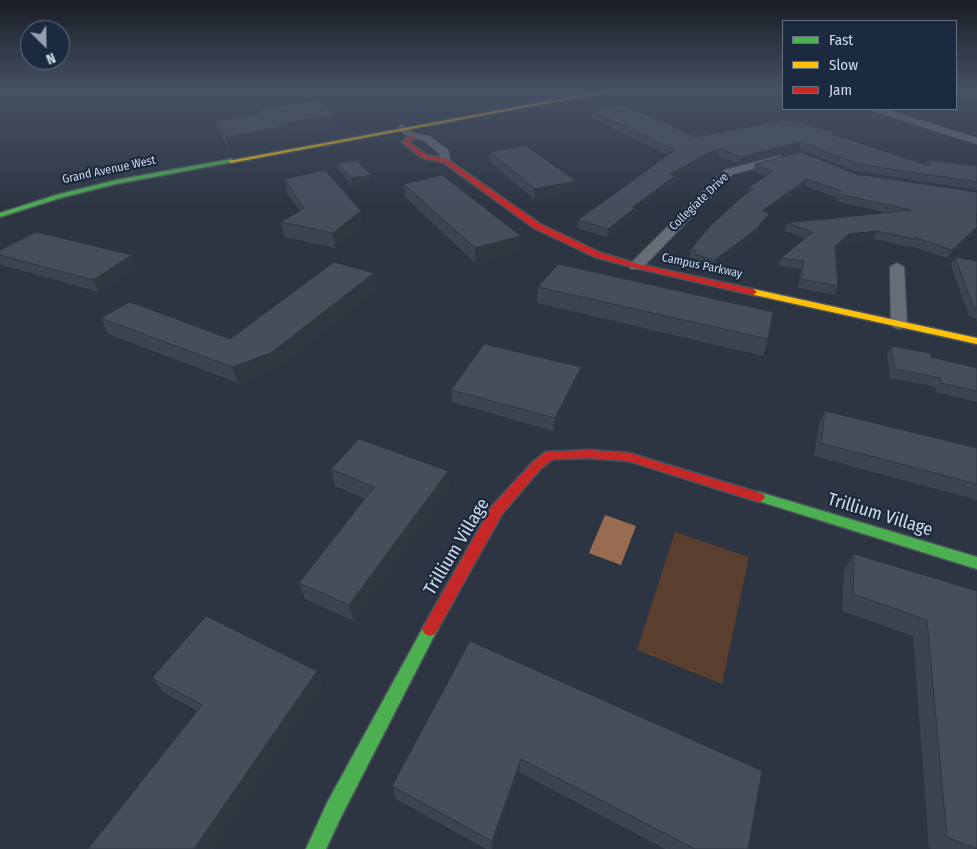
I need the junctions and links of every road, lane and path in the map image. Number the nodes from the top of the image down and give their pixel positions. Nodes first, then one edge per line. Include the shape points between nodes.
1 (388, 131) edge
2 (406, 131) edge
3 (944, 131) edge
4 (413, 136) joint
5 (977, 141) edge
6 (790, 156) edge
7 (0, 215) edge
8 (636, 266) junction
9 (897, 268) dead end
10 (900, 324) junction
11 (977, 340) edge
12 (977, 563) edge
13 (316, 849) edge

1 - 7 street, Grand Avenue West via 116,182
2 - 4 street, Campus Parkway
3 - 5 street
4 - 8 street, Campus Parkway via 406,142 424,157 445,160 537,226 598,255
6 - 8 street, Collegiate Drive via 729,172
8 - 10 street, Campus Parkway
9 - 10 street
10 - 11 street, Campus Parkway
12 - 13 street, Trillium Village via 629,457 550,455 497,510 406,671

